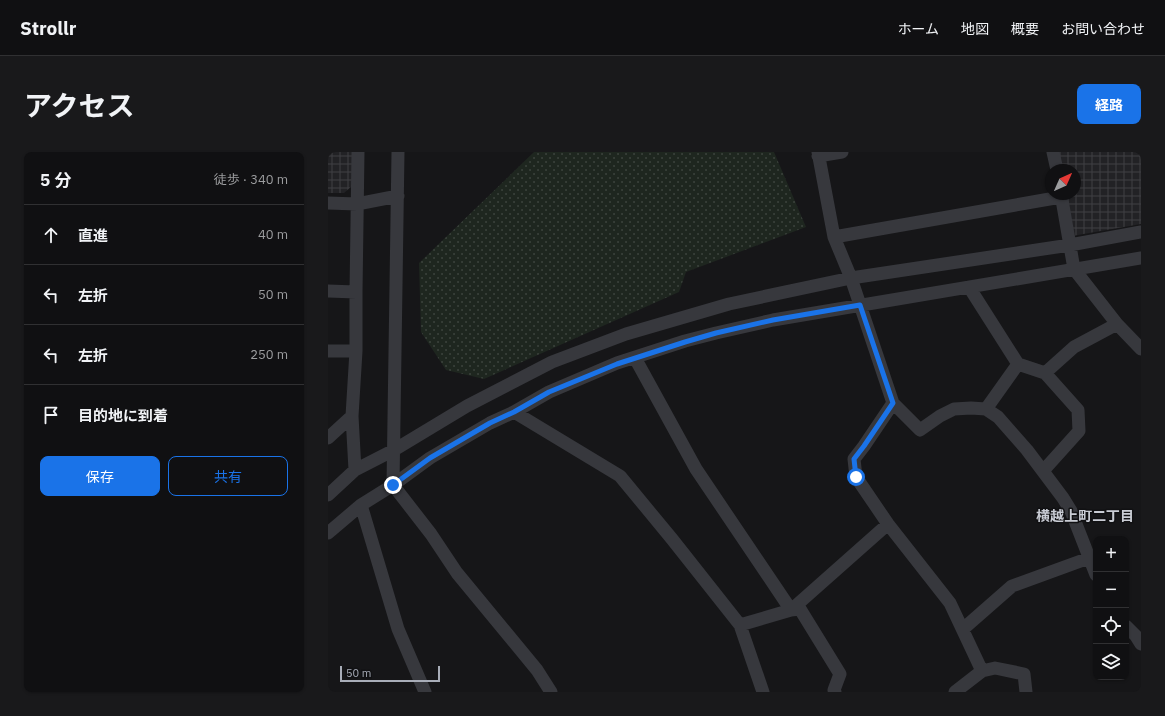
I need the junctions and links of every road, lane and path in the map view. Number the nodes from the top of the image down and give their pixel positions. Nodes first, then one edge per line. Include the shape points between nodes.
1 (358, 152) edge
2 (398, 152) edge
3 (842, 152) edge
4 (1053, 152) edge
5 (818, 154) edge
6 (1055, 164) edge
7 (398, 196) junction
8 (1045, 198) edge
9 (1062, 200) edge
10 (328, 203) edge
11 (357, 204) junction
12 (1141, 232) edge
13 (834, 237) junction
14 (1070, 244) junction
15 (1141, 258) edge
16 (1074, 269) junction
17 (851, 278) junction
18 (969, 287) junction
19 (328, 291) edge
20 (356, 292) junction
21 (860, 305) junction
22 (1117, 324) junction
23 (1141, 349) edge
24 (328, 351) edge
25 (356, 351) junction
26 (635, 358) junction
27 (1018, 364) junction
28 (1045, 373) junction
29 (893, 403) junction
30 (986, 409) junction
31 (514, 412) junction
32 (352, 416) junction
33 (328, 438) edge
34 (394, 450) junction
35 (355, 470) junction
36 (1043, 472) junction
37 (393, 485) junction
38 (328, 495) edge
39 (361, 505) junction
40 (888, 524) junction
41 (328, 533) edge
42 (1089, 558) junction
43 (1095, 572) edge
44 (790, 610) junction
45 (740, 625) junction
46 (963, 629) junction
47 (1129, 629) edge
48 (1141, 644) edge
49 (982, 671) junction
50 (425, 692) edge
51 (551, 692) edge
52 (763, 692) edge
53 (836, 692) edge
54 (955, 692) edge
55 (1026, 692) edge

1 - 11 street
2 - 7 street
3 - 5 street
4 - 6 street
5 - 13 street
7 - 11 street
7 - 34 street
8 - 13 street
9 - 14 street
10 - 11 street
11 - 20 street
12 - 14 street
13 - 17 street
14 - 16 street
14 - 17 street
15 - 16 street
16 - 18 street
16 - 22 street
17 - 21 street
17 - 34 street via 729,304 626,334 552,362 467,406
18 - 21 street
18 - 27 street
19 - 20 street
20 - 25 street
21 - 26 street via 716,333
21 - 29 street
22 - 23 street
22 - 28 street via 1074,347
24 - 25 street
25 - 32 street
26 - 31 street via 549,392
26 - 44 street via 696,468
27 - 28 street
27 - 30 street
28 - 36 street via 1078,410 1079,431
29 - 30 street via 920,430 954,409
29 - 40 street via 854,459 856,477
30 - 36 street via 998,417
31 - 37 street via 430,458
31 - 45 street via 620,476
32 - 33 street
32 - 35 street
34 - 35 street
34 - 37 street
35 - 38 street
36 - 42 street via 1071,511
37 - 39 street
37 - 51 street via 458,573 537,670
39 - 41 street
39 - 50 street via 398,629
40 - 44 street
40 - 46 street via 950,603
42 - 43 street
42 - 46 street via 1012,586
44 - 45 street
44 - 53 street via 800,609 840,674 834,690
45 - 52 street
46 - 49 street
47 - 48 street
49 - 54 street
49 - 55 street via 995,668 1024,674

